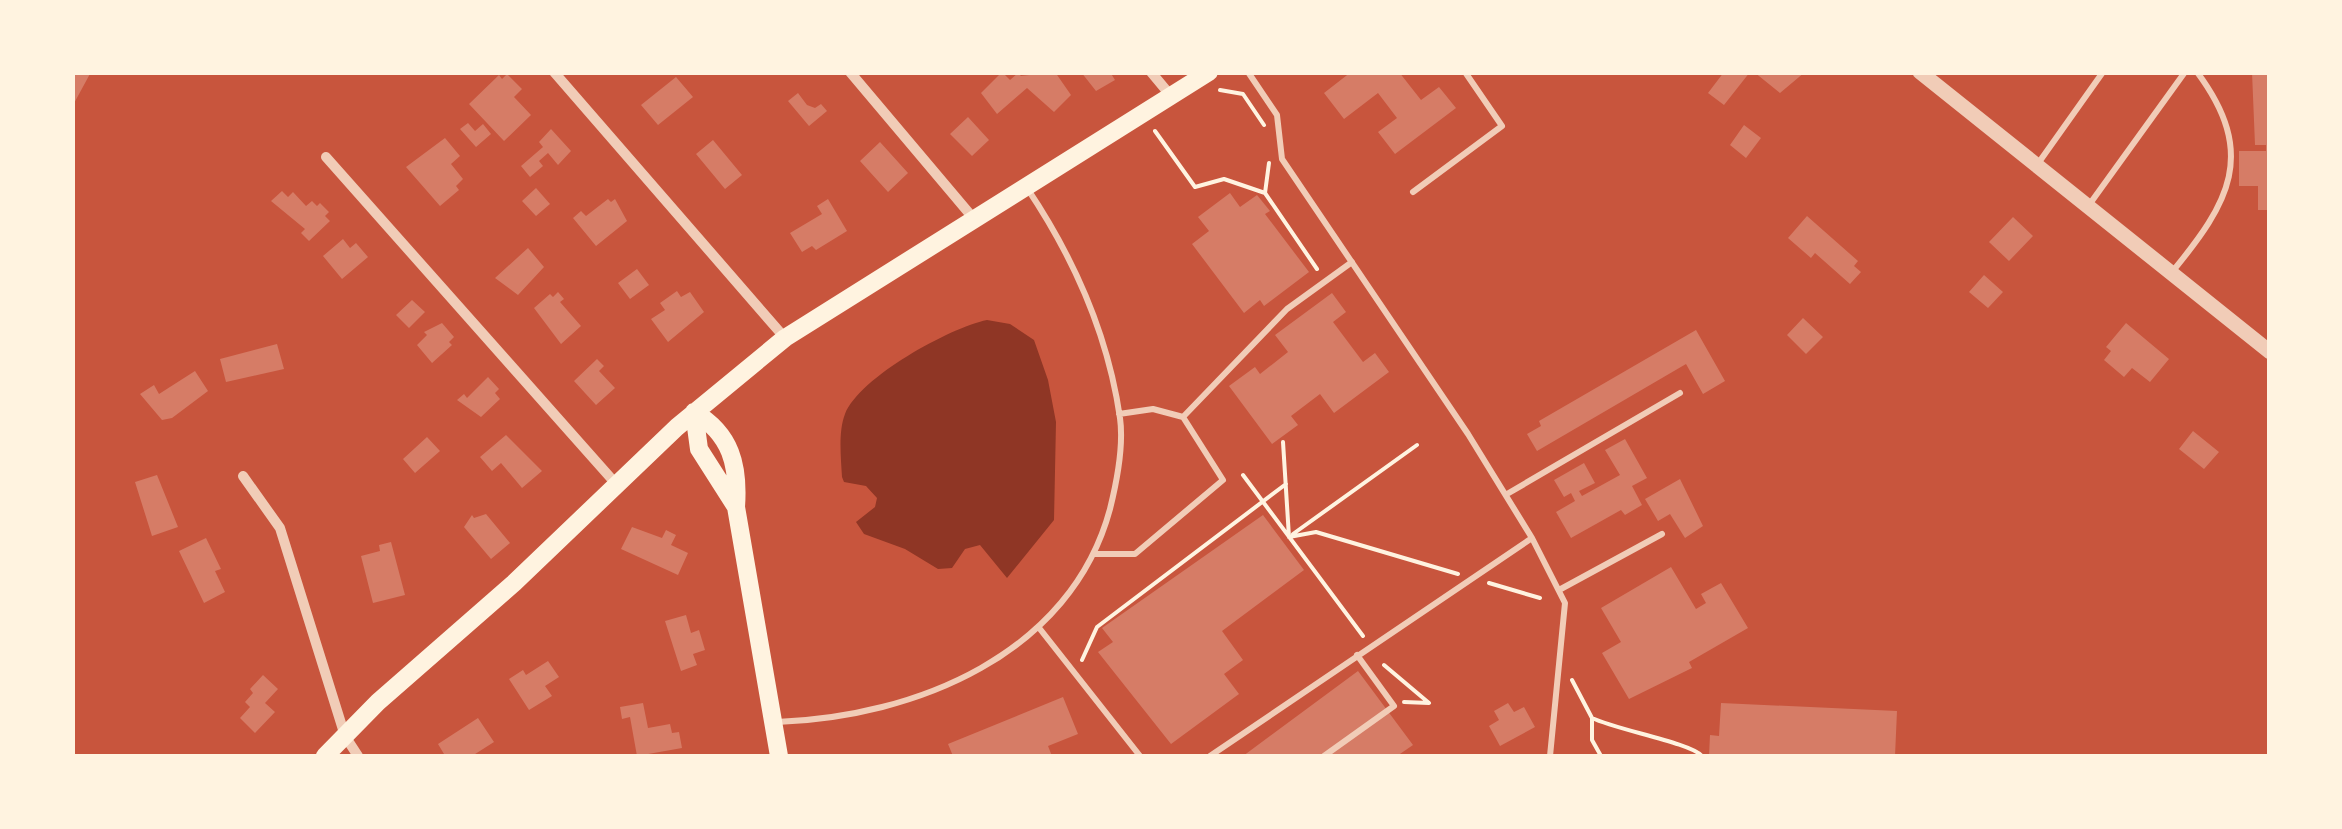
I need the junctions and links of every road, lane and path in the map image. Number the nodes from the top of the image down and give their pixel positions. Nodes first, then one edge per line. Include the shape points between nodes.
1 (554, 72) edge
2 (850, 72) edge
3 (1150, 72) edge
4 (1209, 72) edge
5 (1248, 72) edge
6 (1466, 72) edge
7 (1920, 72) edge
8 (2103, 72) edge
9 (2185, 72) edge
10 (2197, 72) edge
11 (1220, 90) dead end
12 (1171, 96) junction
13 (1266, 130) dead end
14 (1156, 131) dead end
15 (326, 157) dead end
16 (1270, 158) dead end
17 (2036, 166) junction
18 (1026, 187) junction
19 (1413, 192) dead end
20 (1265, 193) junction
21 (2088, 207) junction
22 (974, 219) junction
23 (1352, 262) junction
24 (1317, 269) dead end
25 (2171, 274) junction
26 (785, 338) junction
27 (2270, 352) edge
28 (1680, 393) dead end
29 (694, 412) junction
30 (1119, 414) junction
31 (1182, 417) junction
32 (1283, 442) dead end
33 (1417, 445) dead end
34 (1243, 475) dead end
35 (242, 476) dead end
36 (1286, 484) junction
37 (617, 486) junction
38 (1507, 494) junction
39 (1262, 502) junction
40 (736, 508) junction
41 (1662, 534) dead end
42 (1289, 537) junction
43 (1532, 538) junction
44 (1095, 554) junction
45 (1459, 574) dead end
46 (1484, 582) dead end
47 (1559, 590) junction
48 (1540, 598) dead end
49 (1040, 630) junction
50 (1363, 636) dead end
51 (1560, 652) junction
52 (1357, 656) junction
53 (1080, 664) dead end
54 (1384, 664) dead end
55 (1390, 702) junction
56 (1592, 718) junction
57 (774, 722) junction
58 (345, 736) junction
59 (325, 756) edge
60 (358, 756) edge
61 (779, 756) edge
62 (1140, 756) edge
63 (1210, 756) edge
64 (1324, 756) edge
65 (1550, 756) edge
66 (1602, 756) edge
67 (1702, 756) edge

1 - 26 street
2 - 22 street
3 - 12 street
4 - 12 main road
5 - 23 lane via 1277,115 1282,159
6 - 19 lane via 1502,126
7 - 17 street
8 - 17 lane
9 - 21 lane
10 - 25 lane via 2221,105 2230,154 2226,200
11 - 13 path via 1242,94
12 - 18 main road
14 - 20 path via 1196,187 1224,179
15 - 37 street
16 - 20 path
17 - 21 street
18 - 22 main road
18 - 30 lane via 1084,289
20 - 24 path
21 - 25 street
22 - 26 main road
23 - 31 lane via 1287,310
23 - 38 lane
25 - 27 street
26 - 29 main road
28 - 38 lane
29 - 37 main road
29 - 40 main road via 699,449
29 - 40 main road via 730,446
30 - 31 lane via 1152,408
30 - 44 lane via 1114,496
31 - 44 lane via 1223,480 1135,554
32 - 36 path
33 - 42 path
34 - 39 path
35 - 58 street via 280,528
36 - 39 path
36 - 42 path
37 - 58 main road
38 - 43 lane
39 - 42 path
39 - 53 path via 1098,628
40 - 57 main road
41 - 47 lane
42 - 45 path via 1316,532
42 - 50 path
43 - 47 lane
43 - 52 lane
44 - 49 lane
46 - 48 path
47 - 51 lane via 1565,603
49 - 57 lane via 936,690 890,706
49 - 62 lane
51 - 56 path
51 - 65 lane
52 - 55 lane
52 - 63 lane
54 - 55 path via 1430,704
55 - 64 lane via 1394,706
56 - 66 path via 1592,740
56 - 67 path via 1655,741 1684,743
57 - 61 main road
58 - 59 main road
58 - 60 street

